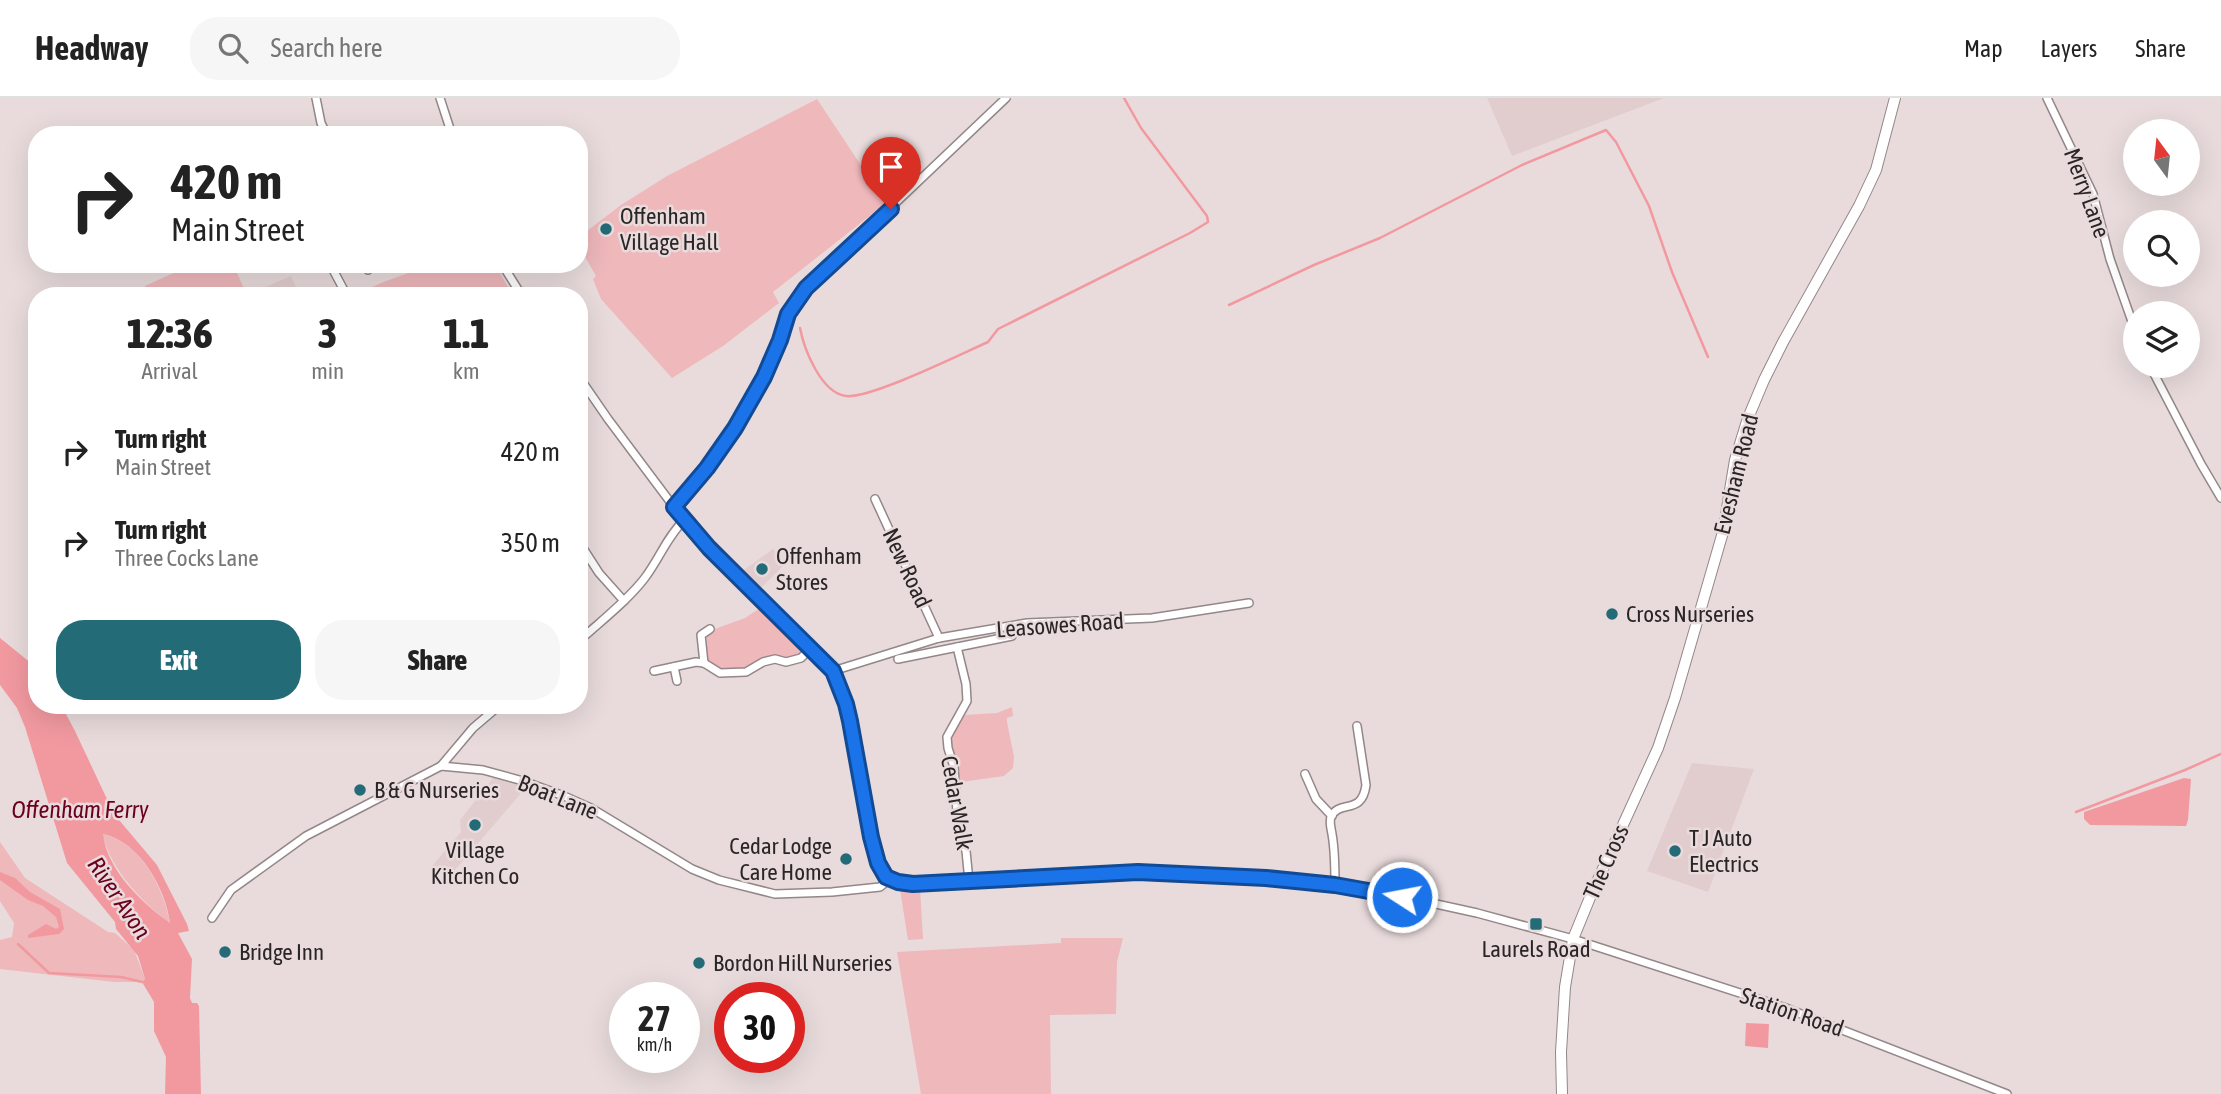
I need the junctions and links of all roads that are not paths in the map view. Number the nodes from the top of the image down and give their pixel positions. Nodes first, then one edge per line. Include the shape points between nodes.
1 (316, 98) edge
2 (440, 98) edge
3 (1006, 98) edge
4 (1895, 98) edge
5 (2047, 98) edge
6 (322, 126) edge
7 (449, 126) edge
8 (2125, 301) edge
9 (2156, 378) edge
10 (588, 390) edge
11 (2221, 498) edge
12 (875, 499) dead end
13 (674, 507) junction
14 (685, 519) junction
15 (588, 556) edge
16 (624, 601) junction
17 (1249, 603) dead end
18 (710, 629) dead end
19 (588, 633) edge
20 (692, 634) dead end
21 (701, 635) junction
22 (1012, 636) dead end
23 (939, 638) junction
24 (811, 648) junction
25 (957, 648) junction
26 (898, 659) dead end
27 (704, 663) junction
28 (674, 667) junction
29 (654, 671) dead end
30 (833, 671) junction
31 (677, 681) dead end
32 (489, 714) edge
33 (1357, 726) dead end
34 (442, 766) junction
35 (1305, 774) dead end
36 (1639, 786) joint
37 (1332, 816) junction
38 (886, 877) junction
39 (969, 881) junction
40 (1335, 885) junction
41 (212, 918) dead end
42 (1573, 939) junction
43 (1562, 1094) edge
44 (2007, 1094) edge

1 - 6 street
2 - 7 street
3 - 13 street via 806,288 788,314 764,377 735,428
4 - 36 main road, Evesham Road via 1876,170 1778,352 1748,418 1735,460 1723,533 1676,694
5 - 8 street, Merry Lane via 2093,194
9 - 11 street
10 - 13 street
12 - 23 street, New Road
13 - 14 street
14 - 16 street
14 - 24 street
15 - 16 street
16 - 19 street
17 - 23 street, Leasowes Road via 1152,618 1027,623
18 - 21 street
20 - 21 street
21 - 27 street
22 - 25 street
23 - 30 street, Leasowes Road
24 - 27 street via 801,658 763,662 746,672 720,673
24 - 30 street
25 - 26 street
25 - 39 street, Cedar Walk via 967,701 947,737
27 - 28 street
28 - 29 street
28 - 31 street
30 - 38 street via 846,704 871,837
32 - 34 street
33 - 37 street via 1364,794 1359,803
34 - 38 street, Boat Lane via 483,770 564,796 692,869 775,894 880,887
34 - 41 street via 296,842 231,890
35 - 37 street via 1312,792
36 - 42 main road, The Cross
37 - 40 street
38 - 39 street via 913,884
39 - 40 street via 1138,872
40 - 42 street via 1477,913
42 - 43 main road via 1565,987
42 - 44 street, Station Road via 1783,1007

